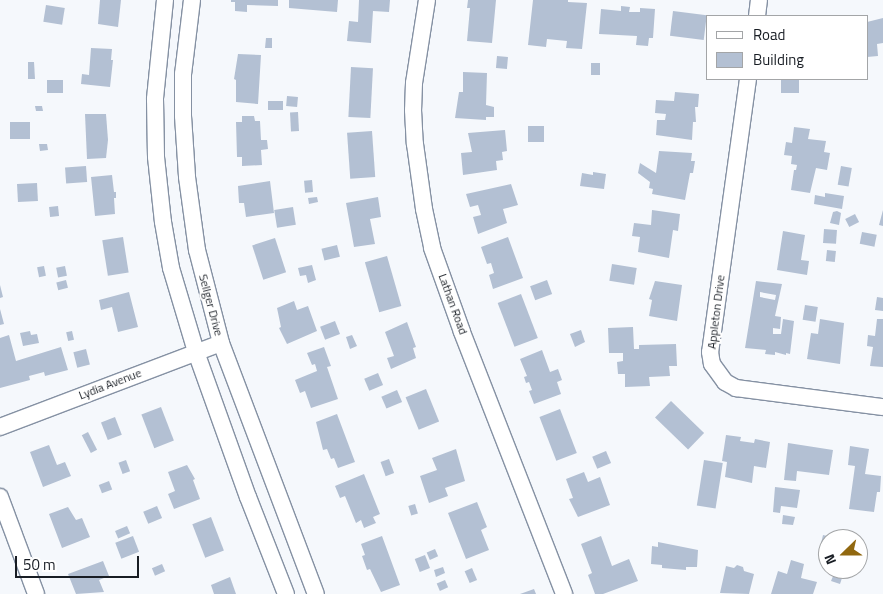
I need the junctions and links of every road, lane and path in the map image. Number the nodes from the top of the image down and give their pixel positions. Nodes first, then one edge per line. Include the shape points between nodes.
1 (165, 0) edge
2 (192, 0) edge
3 (427, 0) edge
4 (759, 0) edge
5 (757, 15) edge
6 (748, 80) edge
7 (221, 343) junction
8 (196, 352) junction
9 (883, 407) edge
10 (0, 427) edge
11 (0, 497) edge
12 (36, 594) edge
13 (286, 594) edge
14 (316, 594) edge
15 (564, 594) edge

1 - 8 street via 156,90 156,156 171,268
2 - 7 street, Sellger Drive via 183,74 187,177 197,250
3 - 15 street, Lathan Road via 413,110 419,172 432,248
4 - 5 street
6 - 9 street, Appleton Drive via 710,352 712,364 718,375 736,388
7 - 8 street, Lydia Avenue
7 - 14 street, Sellger Drive
8 - 10 street, Lydia Avenue
8 - 13 street
11 - 12 street

